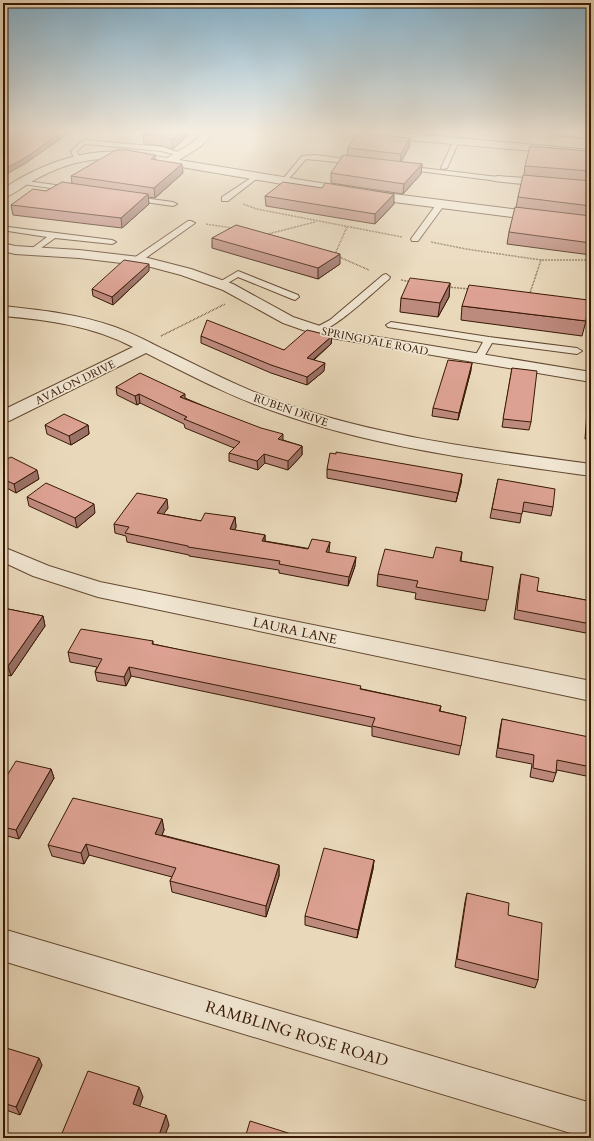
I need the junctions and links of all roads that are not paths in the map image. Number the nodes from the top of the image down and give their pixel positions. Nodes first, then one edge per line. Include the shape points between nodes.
1 (14, 185) edge
2 (40, 185) edge
3 (244, 185) edge
4 (313, 185) edge
5 (571, 185) edge
6 (591, 187) edge
7 (80, 191) edge
8 (3, 194) edge
9 (127, 197) edge
10 (225, 199) dead end
11 (173, 204) dead end
12 (441, 204) junction
13 (191, 223) dead end
14 (591, 223) edge
15 (12, 229) dead end
16 (53, 236) junction
17 (415, 239) dead end
18 (112, 242) dead end
19 (3, 247) edge
20 (34, 251) junction
21 (137, 260) junction
22 (386, 277) dead end
23 (220, 284) junction
24 (295, 297) dead end
25 (3, 311) edge
26 (391, 325) dead end
27 (318, 330) junction
28 (489, 340) junction
29 (152, 342) junction
30 (577, 351) dead end
31 (478, 360) junction
32 (591, 377) edge
33 (3, 417) edge
34 (591, 470) edge
35 (3, 554) edge
36 (591, 691) edge
37 (3, 945) edge
38 (591, 1121) edge

1 - 8 street
2 - 7 lane
3 - 10 lane
4 - 12 street
5 - 6 street
9 - 11 lane
12 - 14 street
12 - 17 lane
13 - 21 lane
15 - 16 lane
16 - 18 lane
16 - 20 lane
19 - 20 street, SPRINGDALE ROAD
20 - 21 street, SPRINGDALE ROAD
21 - 23 street, SPRINGDALE ROAD via 186,272
22 - 27 lane via 333,322
23 - 24 lane via 238,274
23 - 27 street, SPRINGDALE ROAD via 288,320
25 - 29 street, RUBEN DRIVE via 82,322
26 - 28 lane
27 - 31 street, SPRINGDALE ROAD
28 - 30 lane
28 - 31 lane
29 - 33 street, AVALON DRIVE
29 - 34 street, RUBEN DRIVE via 243,393 320,421 402,440
31 - 32 street, SPRINGDALE ROAD
35 - 36 street, LAURA LANE via 98,589
37 - 38 street, RAMBLING ROSE ROAD

